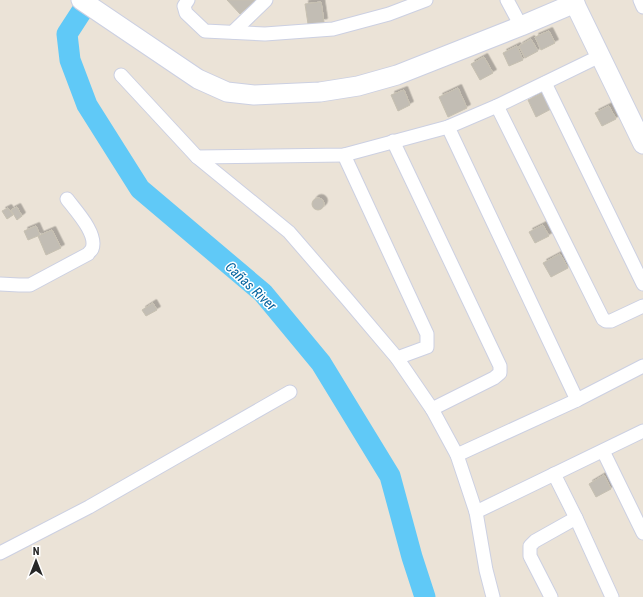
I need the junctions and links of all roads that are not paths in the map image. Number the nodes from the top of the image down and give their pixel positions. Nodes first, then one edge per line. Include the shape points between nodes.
1 (81, 0) edge
2 (188, 0) edge
3 (266, 0) edge
4 (426, 0) edge
5 (507, 0) edge
6 (640, 0) edge
7 (576, 1) edge
8 (643, 7) edge
9 (521, 26) junction
10 (233, 32) junction
11 (600, 56) junction
12 (121, 75) dead end
13 (544, 83) junction
14 (497, 106) junction
15 (448, 127) junction
16 (394, 141) junction
17 (643, 144) edge
18 (344, 155) junction
19 (197, 157) junction
20 (68, 199) dead end
21 (0, 284) edge
22 (643, 284) edge
23 (643, 306) edge
24 (397, 358) junction
25 (643, 366) edge
26 (290, 392) dead end
27 (577, 400) junction
28 (432, 409) junction
29 (643, 431) edge
30 (602, 451) junction
31 (457, 455) junction
32 (554, 474) junction
33 (476, 512) junction
34 (576, 518) junction
35 (643, 533) edge
36 (0, 552) edge
37 (493, 597) edge
38 (551, 597) edge
39 (612, 597) edge

1 - 9 street via 198,79 226,92 254,95 320,92 358,86 397,75
2 - 10 street via 184,6 186,13 205,30
3 - 10 street
4 - 10 street via 389,14 333,29 265,34
5 - 9 street
6 - 8 street
7 - 9 street
7 - 11 street
11 - 13 street
11 - 17 street
12 - 19 street
13 - 14 street
13 - 22 street
14 - 15 street
14 - 23 street via 603,319 611,321
15 - 16 street
15 - 27 street
16 - 18 street
16 - 28 street via 500,366 500,373 494,378
18 - 19 street
18 - 24 street via 427,334 427,347
19 - 24 street via 289,232
20 - 21 street via 90,229 93,241 88,254 30,285
24 - 28 street
25 - 27 street
26 - 36 street via 89,507
27 - 31 street
28 - 31 street
29 - 30 street
30 - 32 street
30 - 35 street
31 - 33 street
32 - 33 street
32 - 34 street
33 - 37 street
34 - 38 street via 530,546 530,556
34 - 39 street

